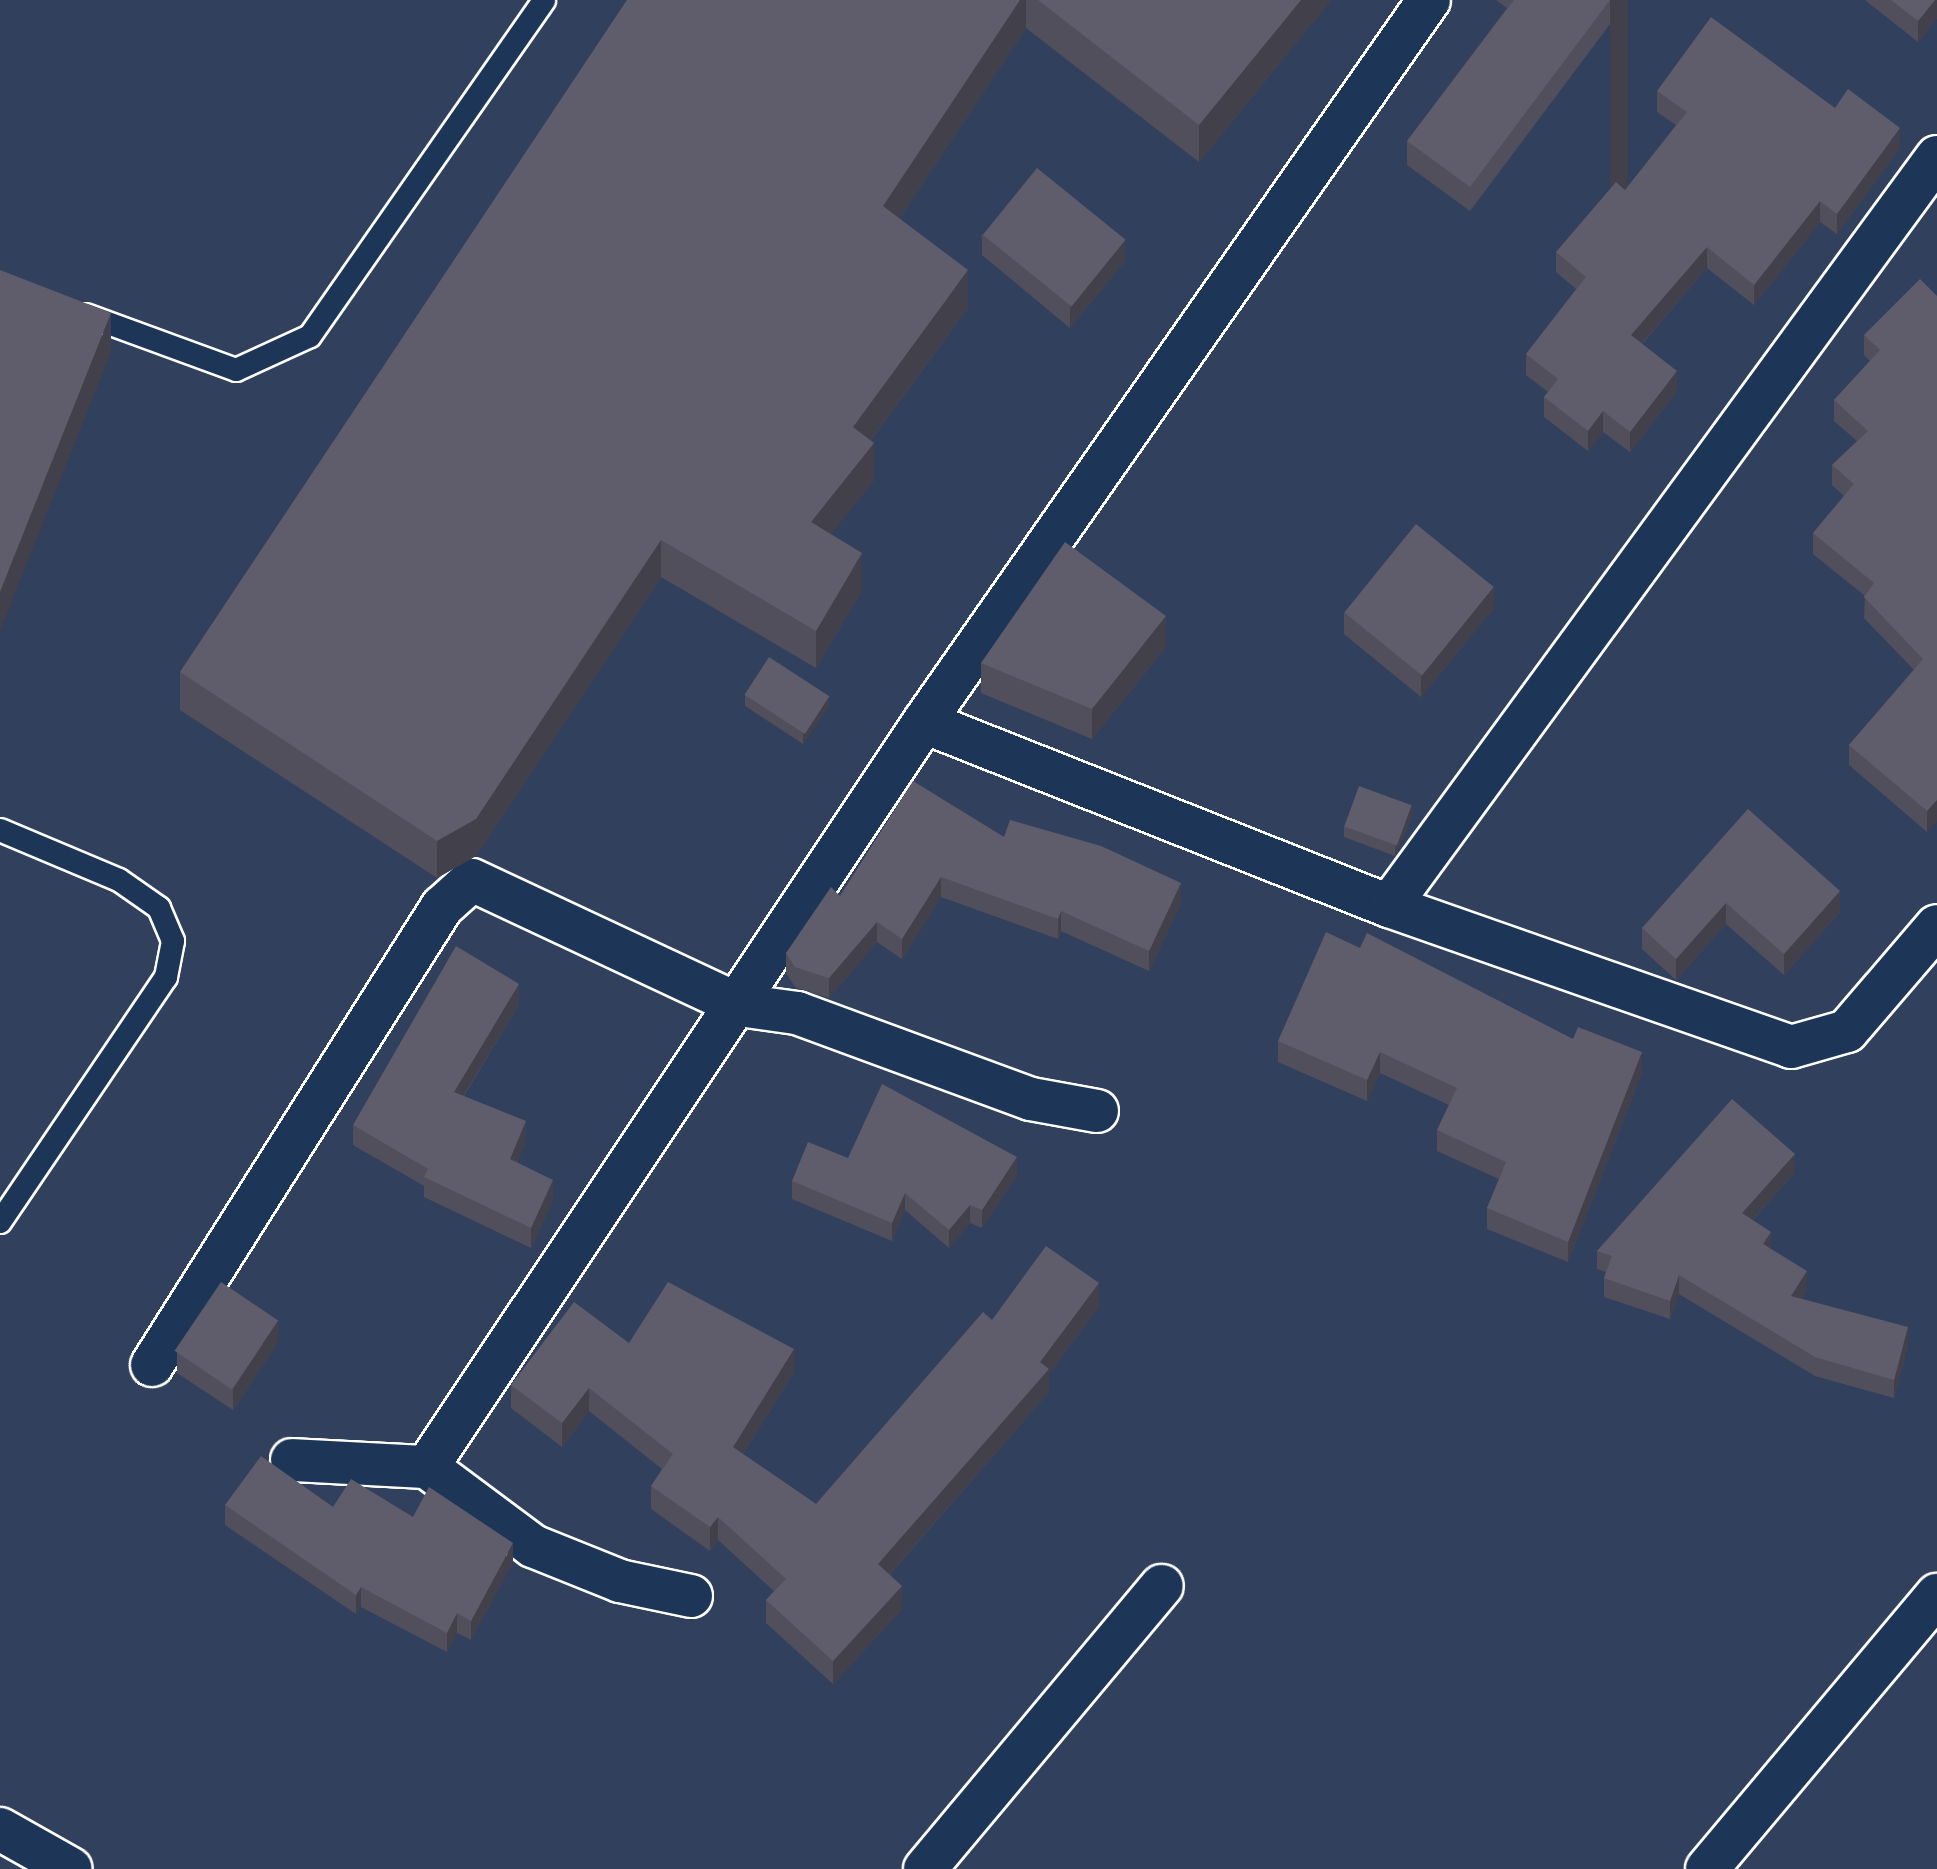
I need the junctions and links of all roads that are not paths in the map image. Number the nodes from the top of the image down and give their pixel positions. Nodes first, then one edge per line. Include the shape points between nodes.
1 (544, 0) edge
2 (1429, 0) edge
3 (1937, 157) edge
4 (52, 300) edge
5 (924, 722) junction
6 (0, 830) edge
7 (1389, 906) junction
8 (1937, 926) edge
9 (739, 1004) junction
10 (1097, 1110) dead end
11 (0, 1222) edge
12 (152, 1365) dead end
13 (292, 1460) dead end
14 (427, 1467) junction
15 (1162, 1586) dead end
16 (1937, 1595) edge
17 (691, 1596) dead end
18 (0, 1829) edge
19 (71, 1869) edge
20 (926, 1869) edge
21 (1708, 1869) edge

1 - 4 lane via 310,336 236,370
2 - 5 street
3 - 7 street
5 - 7 street
5 - 9 street
6 - 11 lane via 119,880 159,908 173,941 166,977
7 - 8 street via 1791,1046 1847,1032
9 - 10 street via 797,1014 1031,1098
9 - 12 street via 484,879 460,887
9 - 14 street
13 - 14 street
14 - 17 street via 533,1546 620,1581
15 - 20 street
16 - 21 street
18 - 19 street

